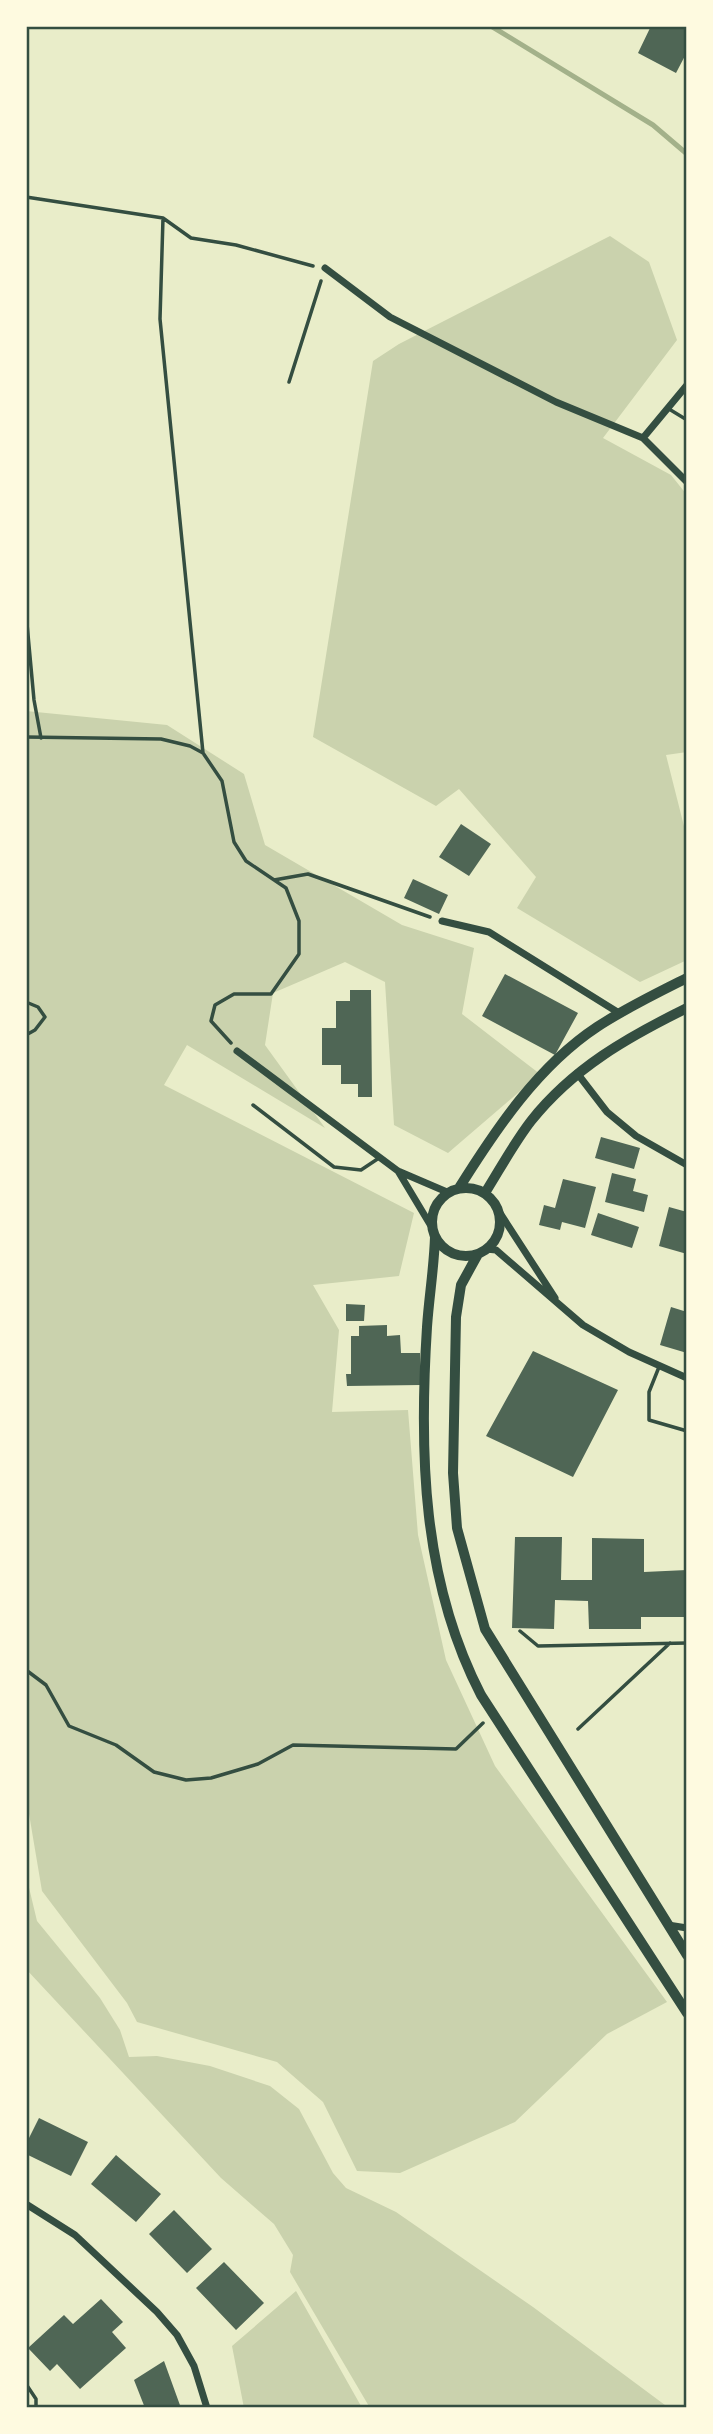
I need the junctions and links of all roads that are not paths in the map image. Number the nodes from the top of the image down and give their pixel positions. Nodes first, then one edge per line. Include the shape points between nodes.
1 (325, 268) road end
2 (687, 384) edge
3 (669, 409) junction
4 (687, 420) edge
5 (643, 438) junction
6 (687, 482) edge
7 (442, 921) road end
8 (687, 978) edge
9 (687, 1008) edge
10 (619, 1013) junction
11 (237, 1051) road end
12 (576, 1073) junction
13 (253, 1104) dead end
14 (380, 1157) junction
15 (687, 1165) edge
16 (398, 1171) junction
17 (453, 1190) junction
18 (485, 1193) junction
19 (498, 1210) junction
20 (433, 1231) junction
21 (482, 1251) junction
22 (562, 1307) junction
23 (659, 1367) junction
24 (687, 1378) edge
25 (687, 1431) edge
26 (520, 1632) dead end
27 (670, 1643) junction
28 (687, 1643) edge
29 (578, 1729) dead end
30 (668, 1925) junction
31 (687, 1928) edge
32 (687, 1955) edge
33 (687, 2013) edge
34 (26, 2204) edge
35 (207, 2408) edge

1 - 5 street via 390,317 556,401
2 - 3 street
3 - 4 lane
3 - 5 street
5 - 6 street
7 - 10 street via 489,932
8 - 10 main road
9 - 12 main road via 631,1035
10 - 17 main road via 594,1028 540,1078
11 - 14 street
12 - 15 street via 607,1112 636,1136
12 - 18 main road via 530,1122
13 - 14 lane via 334,1167 361,1170
14 - 16 street
16 - 17 street
16 - 20 street
17 - 18 main road via 469,1187
17 - 20 main road via 438,1200 432,1214
18 - 19 main road
19 - 21 main road via 498,1232
19 - 22 street
20 - 21 main road via 450,1252 461,1256
20 - 33 main road via 423,1467 442,1599 461,1656 493,1715
21 - 22 street via 495,1250
21 - 30 main road via 461,1285 453,1406 457,1528 468,1571 492,1640
22 - 23 street via 602,1337
23 - 24 street
23 - 25 lane via 649,1392 649,1420
26 - 27 lane via 538,1646
27 - 28 lane
27 - 29 lane
30 - 31 street
30 - 32 main road
34 - 35 street via 75,2235 177,2335 194,2366

